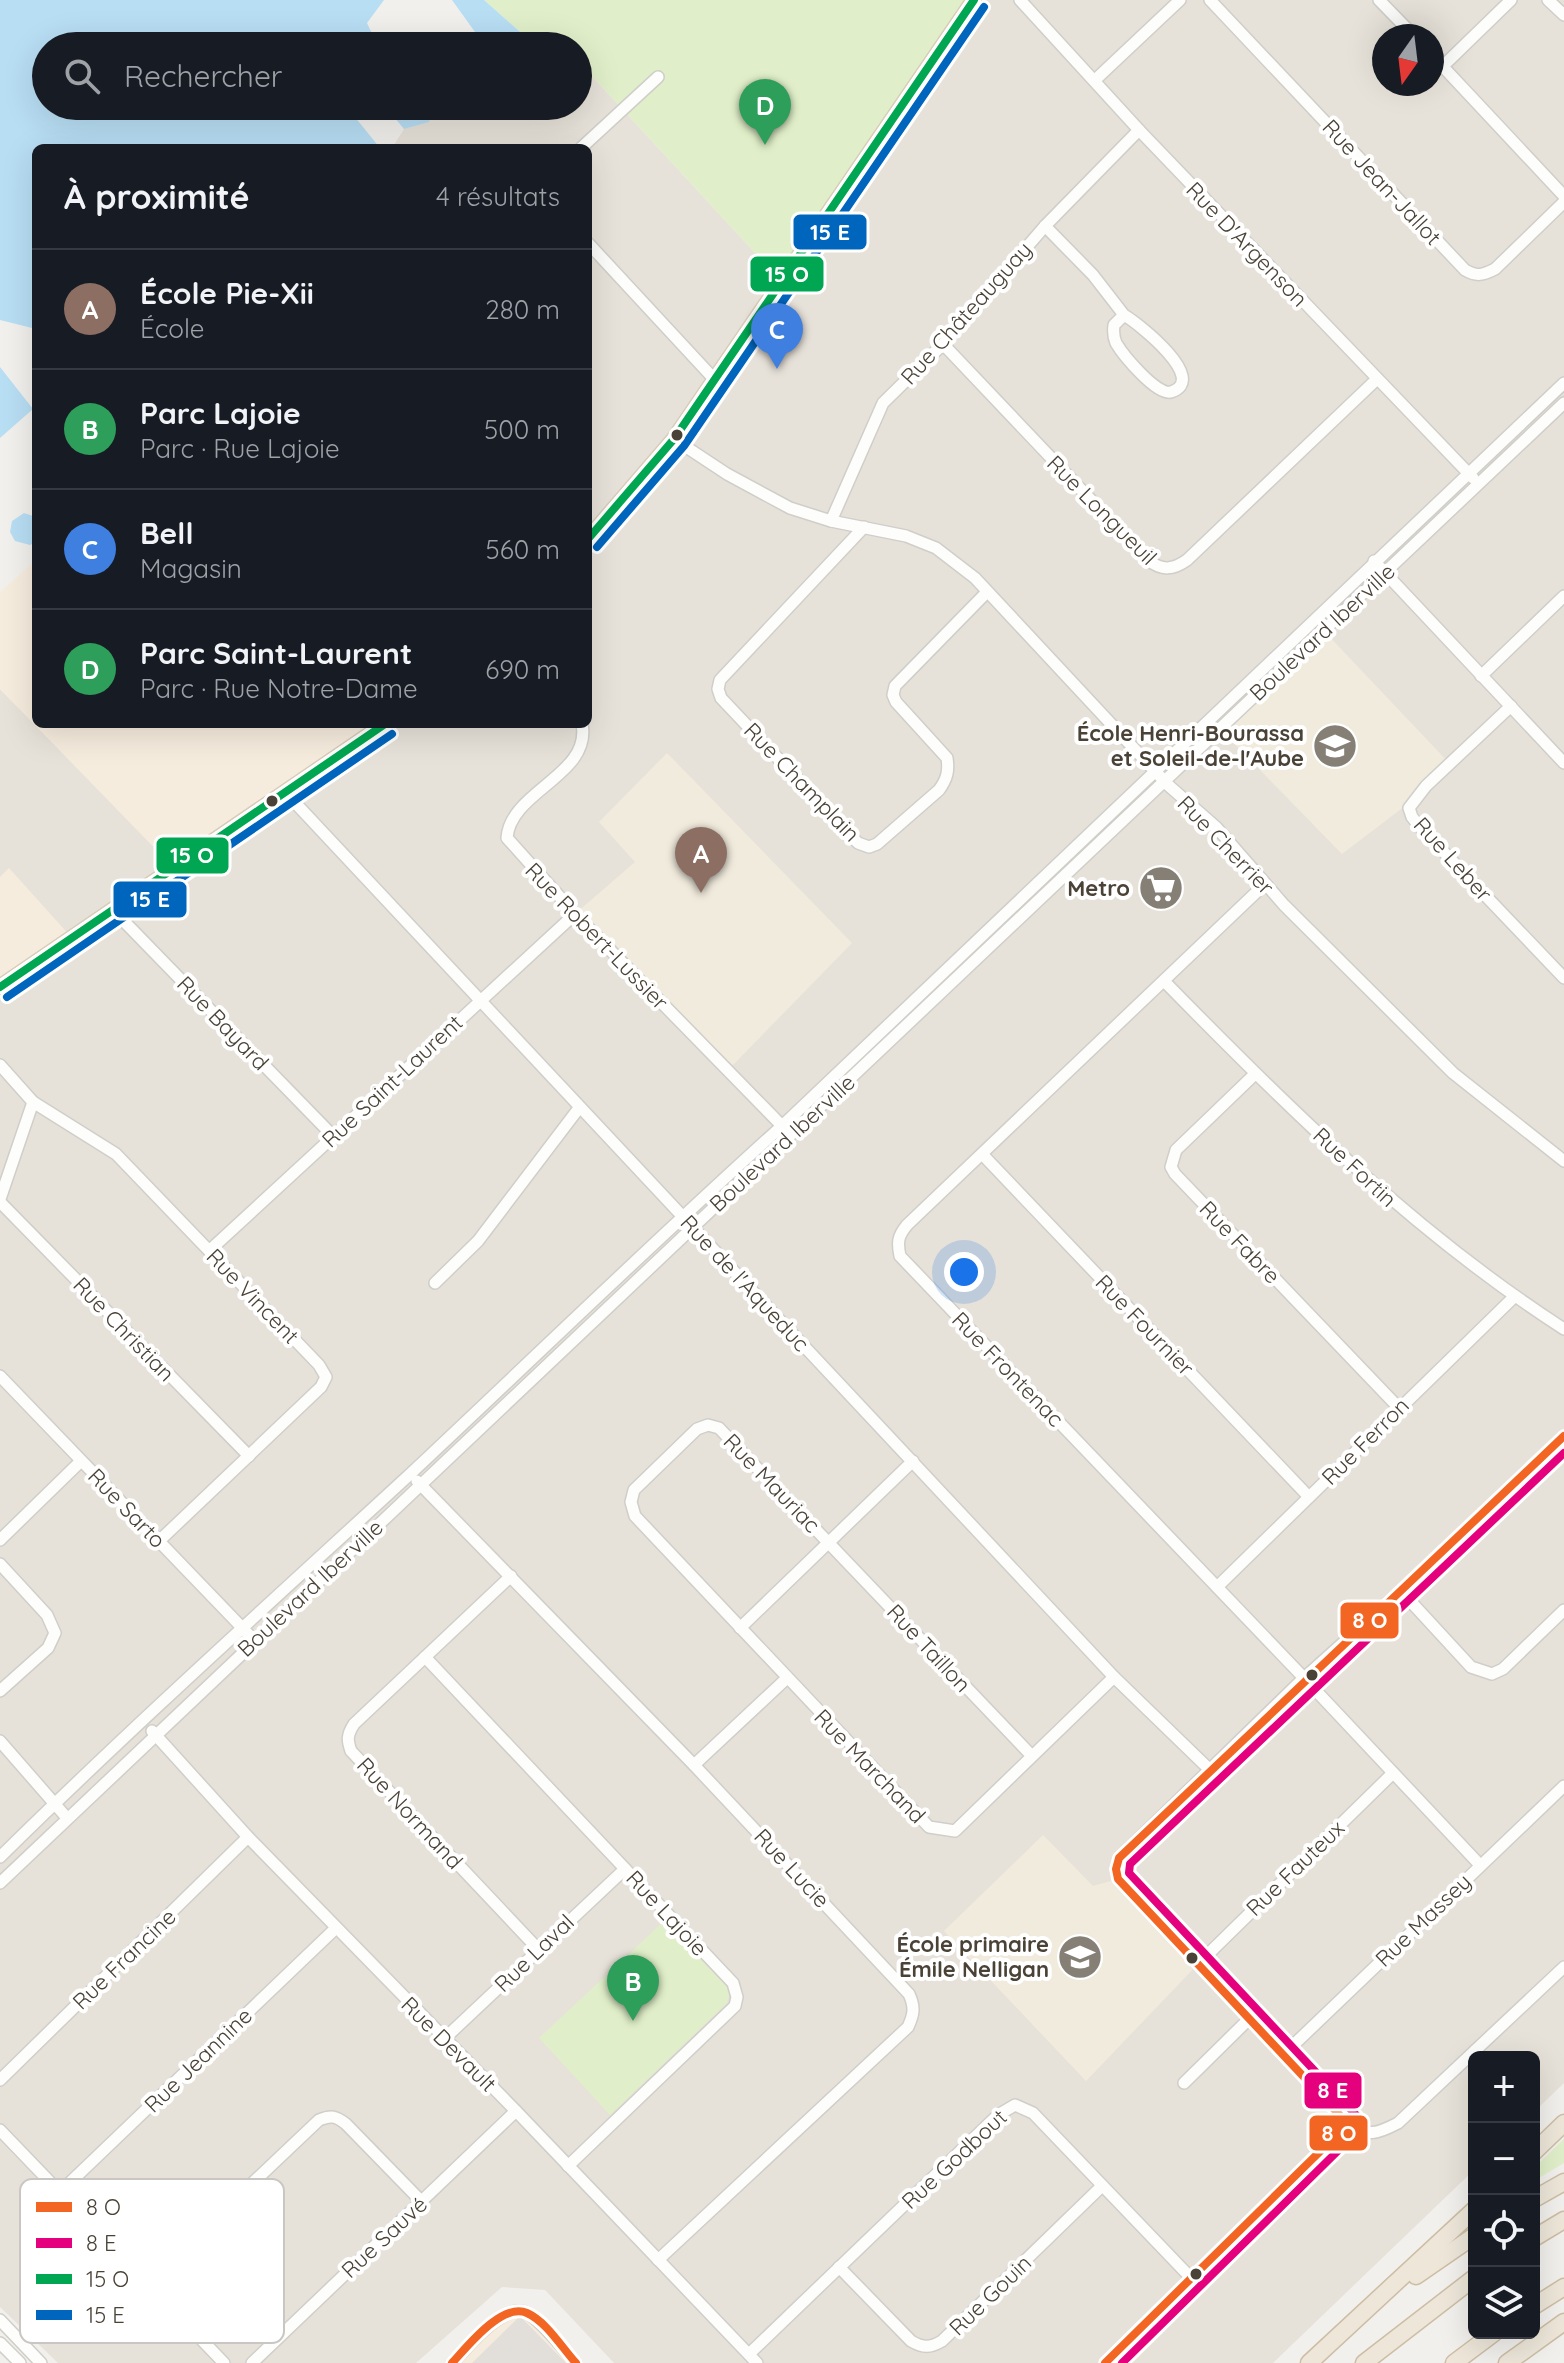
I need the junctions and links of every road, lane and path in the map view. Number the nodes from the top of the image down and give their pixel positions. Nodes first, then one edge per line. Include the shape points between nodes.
1 (974, 0) edge
2 (1020, 0) edge
3 (1180, 0) edge
4 (1210, 0) edge
5 (1379, 0) edge
6 (1511, 0) edge
7 (1548, 0) edge
8 (1564, 15) edge
9 (1402, 24) edge
10 (1444, 65) edge
11 (1444, 67) edge
12 (658, 77) dead end
13 (1095, 80) junction
14 (1139, 130) junction
15 (585, 144) edge
16 (1564, 196) edge
17 (1564, 202) edge
18 (1045, 226) junction
19 (592, 247) edge
20 (1124, 315) junction
21 (943, 344) junction
22 (1377, 379) junction
23 (715, 380) junction
24 (1564, 383) edge
25 (1564, 403) edge
26 (674, 439) junction
27 (1468, 473) junction
28 (1479, 483) junction
29 (831, 521) junction
30 (864, 527) junction
31 (592, 534) edge
32 (1374, 561) junction
33 (1385, 572) junction
34 (987, 592) junction
35 (1564, 596) edge
36 (1481, 676) junction
37 (1511, 706) junction
38 (379, 728) edge
39 (583, 728) edge
40 (1564, 763) edge
41 (1155, 771) junction
42 (1165, 780) junction
43 (286, 793) junction
44 (1265, 884) junction
45 (112, 909) junction
46 (575, 914) junction
47 (1564, 978) edge
48 (1165, 982) junction
49 (0, 987) edge
50 (480, 999) junction
51 (0, 1065) edge
52 (1255, 1074) junction
53 (33, 1102) junction
54 (579, 1108) junction
55 (787, 1130) junction
56 (333, 1136) junction
57 (982, 1154) junction
58 (1564, 1161) edge
59 (0, 1201) edge
60 (681, 1217) junction
61 (692, 1228) junction
62 (210, 1250) junction
63 (435, 1283) dead end
64 (1514, 1297) junction
65 (1564, 1329) edge
66 (0, 1376) edge
67 (1398, 1407) junction
68 (1564, 1436) edge
69 (249, 1456) junction
70 (81, 1461) junction
71 (913, 1461) junction
72 (410, 1474) junction
73 (421, 1484) junction
74 (1309, 1497) junction
75 (0, 1540) edge
76 (159, 1541) junction
77 (828, 1541) junction
78 (0, 1564) edge
79 (511, 1576) junction
80 (1217, 1587) junction
81 (1401, 1591) junction
82 (1564, 1610) edge
83 (242, 1627) junction
84 (740, 1628) junction
85 (254, 1640) junction
86 (425, 1657) junction
87 (1114, 1677) junction
88 (1304, 1678) junction
89 (786, 1679) junction
90 (0, 1691) edge
91 (143, 1723) junction
92 (155, 1734) junction
93 (0, 1741) edge
94 (1031, 1755) junction
95 (694, 1765) junction
96 (1209, 1769) junction
97 (1393, 1773) junction
98 (1564, 1786) edge
99 (55, 1803) junction
100 (67, 1818) junction
101 (248, 1837) junction
102 (0, 1857) edge
103 (1480, 1865) junction
104 (625, 1869) junction
105 (0, 1883) edge
106 (336, 1928) junction
107 (538, 1949) junction
108 (1198, 1964) junction
109 (1564, 1967) edge
110 (1249, 2019) junction
111 (444, 2039) junction
112 (1283, 2055) junction
113 (0, 2080) edge
114 (1184, 2083) dead end
115 (516, 2111) junction
116 (1564, 2123) edge
117 (1348, 2124) junction
118 (0, 2130) edge
119 (1540, 2146) edge
120 (568, 2166) junction
121 (47, 2179) edge
122 (74, 2179) edge
123 (257, 2179) edge
124 (1564, 2182) edge
125 (1102, 2186) junction
126 (1540, 2196) edge
127 (422, 2202) junction
128 (1468, 2216) edge
129 (1564, 2220) edge
130 (1540, 2234) edge
131 (1468, 2240) edge
132 (658, 2260) junction
133 (839, 2267) junction
134 (1192, 2279) junction
135 (1468, 2283) edge
136 (1564, 2287) edge
137 (1540, 2302) edge
138 (1370, 2309) junction
139 (0, 2320) edge
140 (1564, 2322) edge
141 (284, 2333) edge
142 (1486, 2339) edge
143 (20, 2341) edge
144 (0, 2343) edge
145 (22, 2343) edge
146 (205, 2343) edge
147 (273, 2343) edge
148 (753, 2359) edge
149 (20, 2363) edge
150 (41, 2363) edge
151 (224, 2363) edge
152 (252, 2363) edge
153 (452, 2363) edge
154 (576, 2363) edge
155 (1105, 2363) edge
156 (1309, 2363) edge
157 (1364, 2363) edge
158 (1454, 2363) edge
159 (1507, 2363) edge

1 - 23 main road
2 - 13 street, Rue D'Argenson
3 - 13 street
4 - 17 street, Rue Jean-Jallot via 1465,270 1484,275 1495,269
5 - 9 street
6 - 10 street
7 - 8 street
11 - 16 street
12 - 15 street
13 - 14 street, Rue D'Argenson
14 - 18 street, Rue Châteauguay
14 - 22 street, Rue D'Argenson
18 - 20 street
18 - 21 street, Rue Châteauguay
19 - 23 street
20 - 20 street via 1114,325 1117,345 1154,386 1173,392 1183,377 1181,367 1140,324
21 - 22 street, Rue Longueuil via 1148,560 1167,569 1187,560
21 - 29 street, Rue Châteauguay via 883,403
22 - 27 street, Rue D'Argenson
23 - 26 main road
24 - 27 street, Boulevard Iberville
25 - 28 street, Boulevard Iberville
26 - 29 street, Rue Cherrier via 756,491
26 - 31 main road
27 - 28 street, Rue D'Argenson
27 - 32 street, Boulevard Iberville
28 - 33 street, Boulevard Iberville
29 - 30 street, Rue Cherrier
30 - 34 street, Rue Cherrier via 936,548
30 - 34 street, Rue Champlain via 720,680 718,689 858,843 877,844 946,780 947,758 893,695 895,686
32 - 33 street
32 - 41 street, Boulevard Iberville
33 - 36 street
33 - 42 street, Boulevard Iberville
34 - 41 street, Rue Cherrier
35 - 36 street
36 - 37 street
37 - 40 street
37 - 47 street, Rue Leber via 1409,808 1420,827
38 - 43 main road
39 - 46 street, Rue Robert-Lussier via 578,754 511,819 507,838
41 - 42 street, Rue Cherrier
41 - 55 street, Boulevard Iberville
42 - 44 street, Rue Cherrier via 1217,828
42 - 55 street, Boulevard Iberville
43 - 45 main road
43 - 50 street, Rue de l'Aqueduc
44 - 48 street, Rue Frontenac
44 - 58 street, Rue Cherrier via 1453,1073
45 - 49 main road
45 - 56 street, Rue Bayard
46 - 50 street, Rue Saint-Laurent
46 - 55 street, Rue Robert-Lussier
48 - 52 street, Rue Fortin
48 - 57 street, Rue Frontenac
50 - 54 street, Rue de l'Aqueduc
50 - 56 street, Rue Saint-Laurent
51 - 53 street, Rue Vincent
52 - 64 street, Rue Fortin via 1402,1210
52 - 67 street, Rue Fabre via 1176,1150 1171,1167
53 - 59 street
53 - 62 street, Rue Vincent via 116,1154
54 - 60 street, Rue de l'Aqueduc
54 - 63 street via 478,1241
55 - 60 street, Boulevard Iberville
55 - 61 street, Boulevard Iberville
56 - 62 street, Rue Saint-Laurent
57 - 74 street, Rue Fournier
57 - 80 street, Rue Frontenac via 898,1236 900,1256
59 - 69 street, Rue Christian
60 - 61 street, Rue de l'Aqueduc
60 - 72 street, Boulevard Iberville
61 - 71 street, Rue de l'Aqueduc
61 - 73 street, Boulevard Iberville
62 - 69 street, Rue Vincent via 326,1377
64 - 65 street, Rue Fortin
64 - 67 street, Rue Ferron
66 - 70 street, Rue Sarto
67 - 74 street, Rue Ferron
68 - 81 street
69 - 76 street, Rue Vincent
70 - 75 street
70 - 76 street, Rue Sarto
71 - 77 street
71 - 87 street, Rue de l'Aqueduc
72 - 73 street, Rue Lucie
72 - 83 street, Boulevard Iberville
73 - 79 street, Rue Lucie
73 - 85 street, Boulevard Iberville
74 - 80 street, Rue Ferron
76 - 83 street, Rue Sarto
77 - 84 street
77 - 84 street, Rue Mauriac via 719,1428 708,1425 697,1429 634,1490 635,1516
77 - 94 street, Rue Taillon
78 - 90 street via 47,1615 55,1633 48,1648
79 - 86 street, Rue Normand
79 - 95 street, Rue Lucie
80 - 88 street, Rue Frontenac
81 - 82 street via 1471,1667 1492,1674
81 - 88 street
83 - 85 street, Rue Sarto
83 - 91 street, Boulevard Iberville
84 - 89 street, Rue Marchand
85 - 92 street, Boulevard Iberville
86 - 104 street, Rue Lajoie
86 - 107 street, Rue Normand via 354,1724 347,1742
87 - 94 street, Rue Marchand
87 - 96 street, Rue de l'Aqueduc
88 - 96 street
88 - 97 street, Rue Frontenac
89 - 94 street, Rue Marchand via 929,1827 955,1831
89 - 95 street
91 - 92 street, Rue Devault
91 - 99 street, Boulevard Iberville
92 - 100 street, Boulevard Iberville
92 - 101 street, Rue Devault
93 - 99 street
95 - 132 street, Rue Lucie via 914,2004 908,2027
96 - 108 street via 1119,1858 1116,1869 1118,1879
97 - 103 street, Rue Frontenac
97 - 108 street, Rue Fauteux
98 - 103 street, Rue Massey
99 - 100 street
99 - 102 street, Boulevard Iberville
100 - 105 street, Boulevard Iberville
101 - 106 street, Rue Devault
101 - 113 street, Rue Francine
103 - 112 street, Rue Massey
104 - 107 street, Rue Laval
104 - 120 street, Rue Lajoie via 733,1983 737,1997 735,2006
106 - 111 street, Rue Devault
106 - 122 street, Rue Jeannine
107 - 111 street, Rue Laval
108 - 110 street
109 - 117 street via 1398,2123 1379,2133 1361,2132
110 - 112 street
110 - 114 street
111 - 115 street, Rue Devault
112 - 117 street
115 - 120 street, Rue Devault
115 - 127 street, Rue Sauvé
116 - 119 highway
117 - 134 street
118 - 121 street
120 - 132 street, Rue Devault
123 - 127 street via 319,2120 337,2117
124 - 126 highway
125 - 133 street, Rue Gouin via 932,2346 911,2341
125 - 133 street, Rue Godbout via 1033,2113 1015,2105 998,2115
125 - 134 street, Rue Godbout
127 - 141 street, Rue Sauvé
128 - 138 highway
129 - 130 highway
131 - 138 highway
132 - 148 street, Rue Devault
133 - 148 street, Rue Godbout
134 - 155 street
135 - 157 highway
136 - 137 highway
138 - 156 highway
139 - 143 street
140 - 159 highway
142 - 158 highway
144 - 149 street
145 - 150 street
146 - 151 street
147 - 152 street, Rue Sauvé
153 - 154 street via 502,2315 517,2310 529,2314

